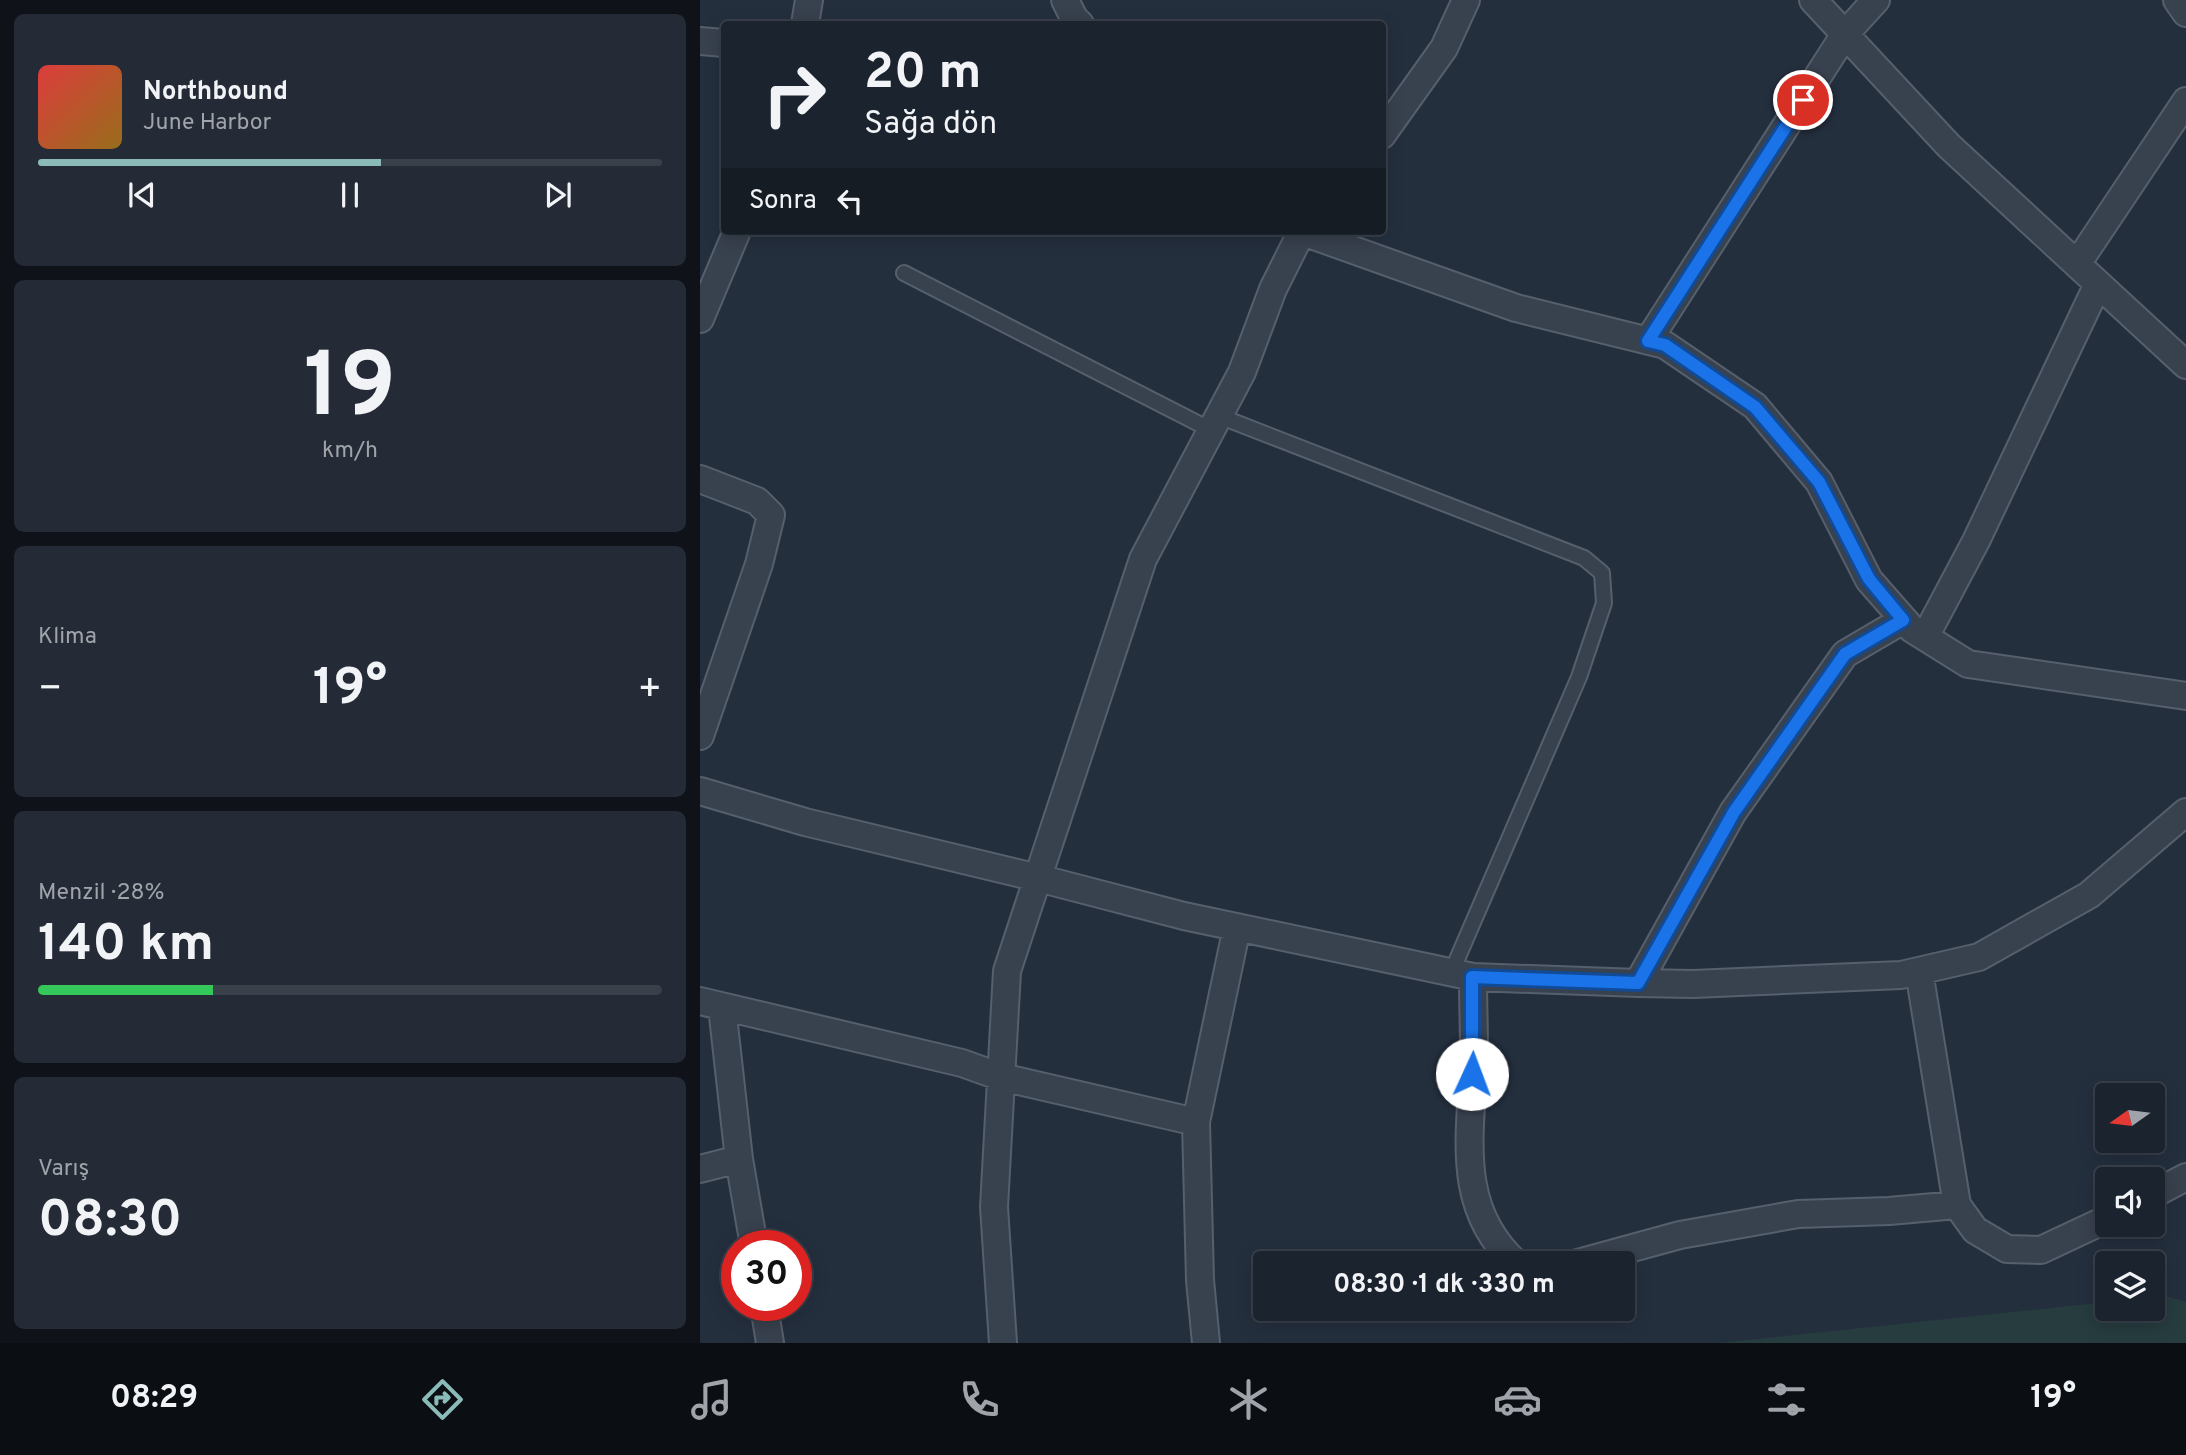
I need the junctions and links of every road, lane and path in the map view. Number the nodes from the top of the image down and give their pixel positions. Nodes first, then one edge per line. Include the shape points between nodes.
1 (809, 0) edge
2 (1065, 0) edge
3 (1466, 0) edge
4 (1813, 0) edge
5 (1876, 0) edge
6 (2177, 0) edge
7 (2186, 13) edge
8 (806, 21) edge
9 (1076, 21) edge
10 (1845, 34) junction
11 (700, 41) edge
12 (721, 43) edge
13 (2186, 101) edge
14 (1386, 129) edge
15 (735, 235) edge
16 (1299, 235) edge
17 (1312, 235) edge
18 (2077, 264) junction
19 (904, 273) dead end
20 (2098, 284) junction
21 (700, 319) edge
22 (1648, 341) junction
23 (2186, 365) edge
24 (1215, 423) junction
25 (700, 480) edge
26 (1903, 620) junction
27 (1925, 637) junction
28 (2186, 696) edge
29 (700, 736) edge
30 (700, 791) edge
31 (2186, 812) edge
32 (1038, 878) junction
33 (1237, 927) junction
34 (1919, 971) junction
35 (1462, 974) junction
36 (1638, 983) junction
37 (711, 1004) edge
38 (1001, 1077) junction
39 (1196, 1122) junction
40 (739, 1159) junction
41 (700, 1169) edge
42 (2186, 1177) edge
43 (2165, 1188) edge
44 (1957, 1205) junction
45 (2095, 1225) edge
46 (751, 1230) edge
47 (1502, 1251) edge
48 (1621, 1251) edge
49 (766, 1321) edge
50 (770, 1343) edge
51 (1003, 1343) edge
52 (1206, 1343) edge

1 - 8 street
2 - 9 street
3 - 14 street via 1444,48
4 - 10 street
5 - 10 street
6 - 7 street
10 - 18 street via 1949,146
10 - 22 street
11 - 12 street
13 - 18 street
15 - 21 street
16 - 24 street via 1242,372
17 - 22 street via 1516,308
18 - 20 street
19 - 24 lane
20 - 23 street
20 - 27 street via 1976,541
22 - 26 street via 1665,345 1755,407 1819,482 1869,579
24 - 32 street via 1143,559
24 - 35 lane via 1584,558 1602,573 1604,603 1579,677
25 - 29 street via 757,501 771,515 759,564
26 - 27 street
26 - 36 street via 1845,654 1734,812
27 - 28 street via 1968,664
30 - 32 street via 804,822
31 - 34 street via 2089,895 1979,957
32 - 33 street
32 - 38 street via 1007,971
33 - 35 street
33 - 39 street
34 - 36 street
34 - 44 street
35 - 36 street
35 - 47 street via 1474,1053 1471,1179 1484,1222
37 - 38 street via 961,1063
37 - 40 street
38 - 39 street
38 - 51 street via 994,1207
39 - 52 street
40 - 41 street
40 - 46 street
42 - 43 street
44 - 45 street via 1975,1230 2007,1249 2040,1250
44 - 48 street via 1798,1214 1679,1235
49 - 50 street

